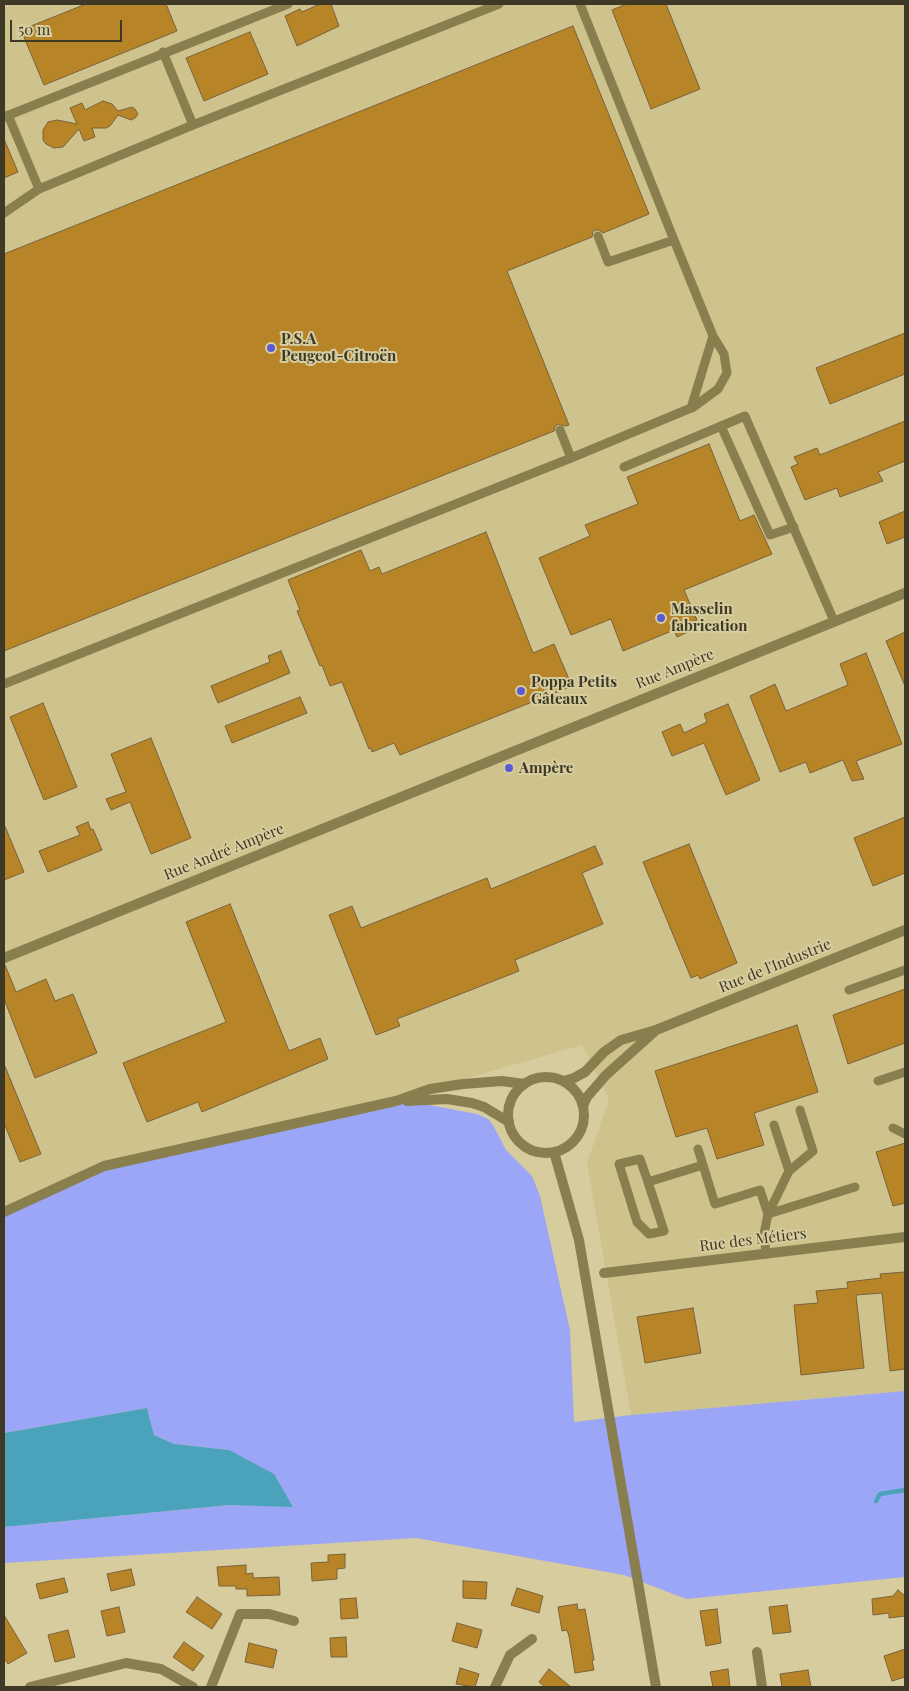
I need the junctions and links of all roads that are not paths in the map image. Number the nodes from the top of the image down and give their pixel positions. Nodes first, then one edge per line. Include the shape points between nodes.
1 (288, 4) edge
2 (499, 4) edge
3 (580, 4) edge
4 (163, 52) junction
5 (6, 116) edge
6 (193, 125) junction
7 (39, 189) junction
8 (4, 213) edge
9 (598, 236) dead end
10 (674, 240) junction
11 (713, 336) junction
12 (691, 408) junction
13 (722, 426) junction
14 (560, 430) dead end
15 (571, 458) junction
16 (624, 467) dead end
17 (794, 527) junction
18 (905, 593) edge
19 (834, 621) junction
20 (4, 684) edge
21 (456, 774) joint
22 (905, 930) edge
23 (4, 958) edge
24 (905, 970) edge
25 (849, 990) dead end
26 (656, 1030) junction
27 (905, 1072) edge
28 (564, 1081) junction
29 (878, 1081) dead end
30 (524, 1084) junction
31 (396, 1101) junction
32 (583, 1106) junction
33 (800, 1110) dead end
34 (509, 1122) junction
35 (774, 1125) dead end
36 (893, 1128) dead end
37 (905, 1134) edge
38 (698, 1148) dead end
39 (554, 1152) junction
40 (703, 1165) junction
41 (789, 1171) junction
42 (648, 1182) junction
43 (855, 1187) dead end
44 (4, 1212) edge
45 (768, 1214) junction
46 (905, 1237) edge
47 (766, 1254) junction
48 (604, 1273) dead end
49 (294, 1621) dead end
50 (532, 1639) dead end
51 (757, 1652) dead end
52 (30, 1687) edge
53 (193, 1687) edge
54 (211, 1687) edge
55 (495, 1687) edge
56 (656, 1687) edge
57 (762, 1687) edge

1 - 4 lane
2 - 6 lane
3 - 10 lane
4 - 5 lane
4 - 6 lane
5 - 7 lane
6 - 7 lane
7 - 8 lane
9 - 10 lane via 608,262
10 - 11 lane
11 - 12 lane
11 - 12 lane via 724,354 727,373 718,389
12 - 15 lane
13 - 16 lane
13 - 17 lane via 770,535
13 - 17 lane via 745,416
14 - 15 lane
15 - 20 lane
17 - 19 lane
18 - 19 street, Rue Ampère
19 - 21 street, Rue Ampère
21 - 23 street, Rue André Ampère
22 - 26 street, Rue de l'Industrie
24 - 25 lane
26 - 28 street, Rue de l'Industrie via 621,1040 585,1072
26 - 32 street, Rue de l'Industrie via 606,1075
27 - 29 lane
28 - 30 street via 546,1076
28 - 32 street via 573,1088
30 - 31 street via 502,1081 463,1084 430,1089
30 - 34 street via 512,1098
31 - 34 street via 447,1099 472,1103
31 - 44 street via 104,1166
32 - 39 street via 583,1125 579,1134 570,1144
33 - 41 lane via 813,1150
34 - 39 street via 516,1138 523,1144 537,1152
35 - 41 lane
36 - 37 lane
38 - 40 lane
39 - 56 street via 579,1240
40 - 42 lane
40 - 45 lane via 715,1204 760,1190
41 - 45 lane
42 - 42 lane via 664,1231 649,1234 637,1222 619,1164 640,1159
43 - 45 lane
45 - 47 lane via 764,1234
46 - 47 street, Rue des Métiers
47 - 48 street, Rue des Métiers
49 - 54 street via 269,1614 240,1614
50 - 55 street via 510,1655
51 - 57 street
52 - 53 street via 126,1663 161,1669

